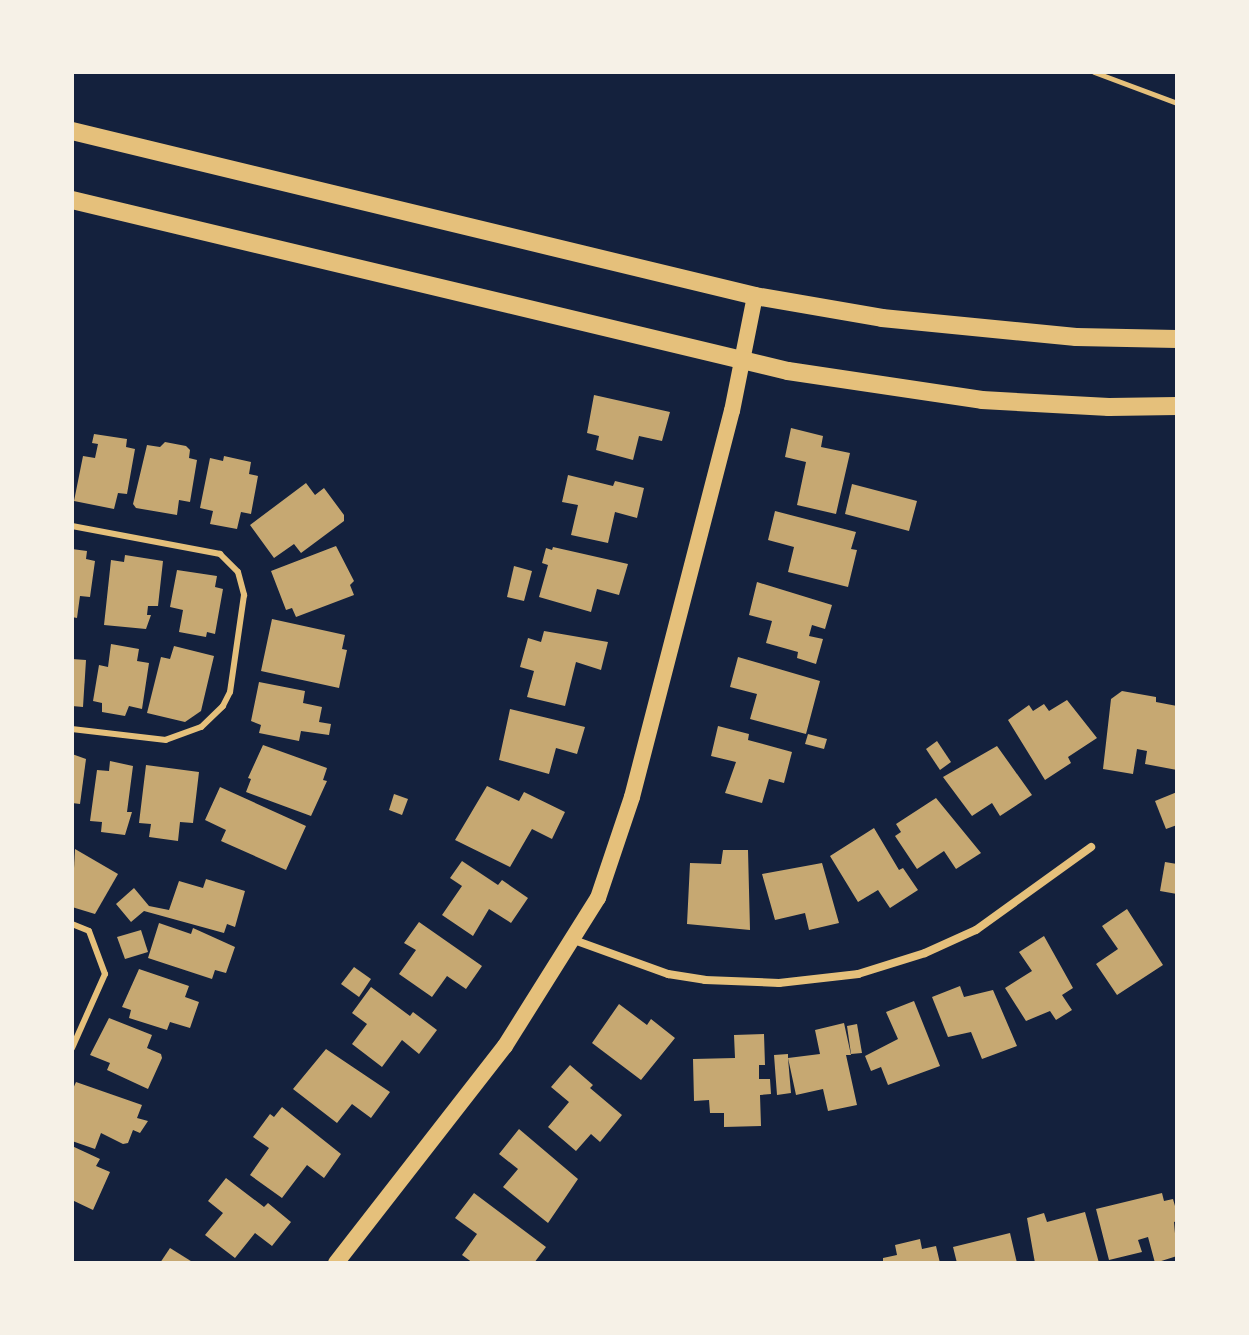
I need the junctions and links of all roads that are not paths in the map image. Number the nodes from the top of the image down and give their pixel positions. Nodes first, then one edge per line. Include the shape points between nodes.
1 (78, 134) edge
2 (72, 200) edge
3 (755, 296) junction
4 (1177, 339) edge
5 (742, 362) junction
6 (1177, 406) edge
7 (72, 526) edge
8 (72, 729) edge
9 (1091, 847) dead end
10 (72, 924) edge
11 (574, 940) junction
12 (72, 1048) edge
13 (336, 1263) edge

1 - 3 main road
2 - 5 main road
3 - 4 main road via 882,318 1076,337
3 - 5 main road
5 - 6 main road via 874,387 982,400
5 - 11 main road via 632,797 598,898
7 - 8 lane via 220,554 238,572 244,595 230,692 201,727 166,740
9 - 11 street via 976,930 858,974 779,983 705,980 668,974
10 - 12 lane via 89,931 105,974
11 - 13 main road via 505,1046

